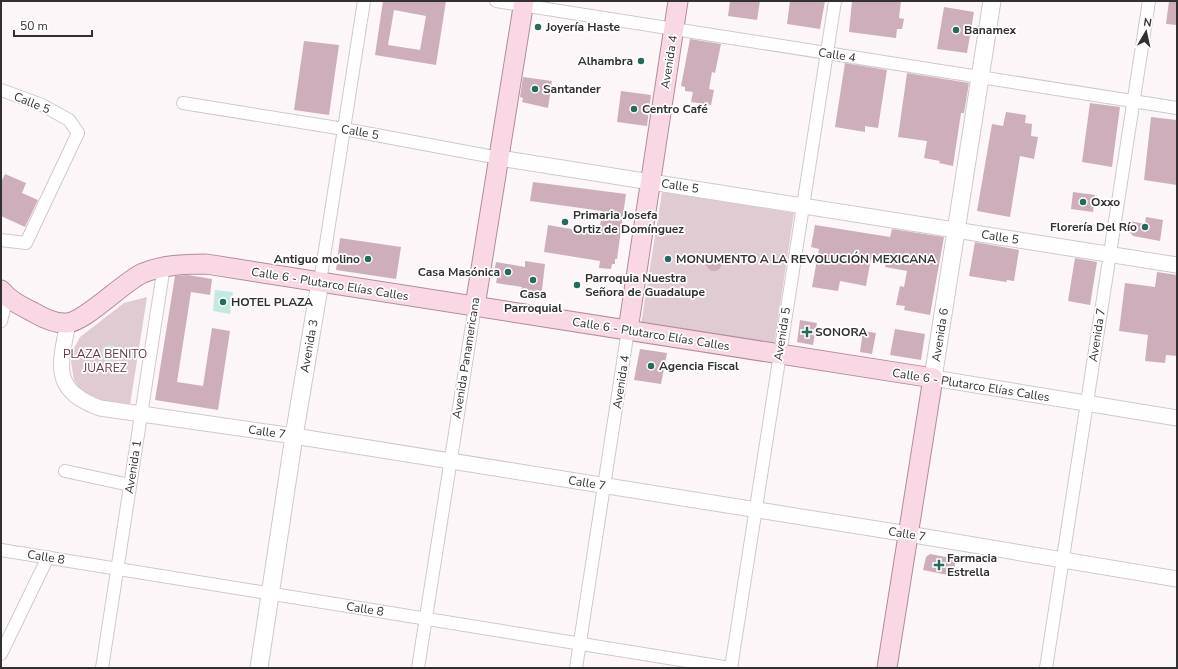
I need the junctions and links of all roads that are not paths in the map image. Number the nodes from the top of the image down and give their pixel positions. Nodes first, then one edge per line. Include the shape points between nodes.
1 (364, 1) edge
2 (496, 1) edge
3 (678, 1) edge
4 (835, 1) edge
5 (992, 1) edge
6 (1149, 1) edge
7 (524, 3) edge
8 (674, 29) junction
9 (827, 53) junction
10 (980, 77) junction
11 (1, 90) edge
12 (1133, 101) junction
13 (183, 103) dead end
14 (1177, 108) edge
15 (344, 129) junction
16 (499, 158) junction
17 (651, 182) junction
18 (803, 206) junction
19 (956, 230) junction
20 (1, 240) edge
21 (1110, 254) junction
22 (1177, 265) edge
23 (164, 266) junction
24 (320, 282) junction
25 (475, 306) junction
26 (2, 307) edge
27 (68, 323) junction
28 (628, 330) junction
29 (779, 354) junction
30 (933, 378) junction
31 (1087, 403) junction
32 (141, 414) junction
33 (1177, 418) edge
34 (294, 436) junction
35 (449, 461) junction
36 (65, 471) dead end
37 (130, 485) junction
38 (605, 486) junction
39 (755, 510) junction
40 (908, 534) junction
41 (1, 551) edge
42 (48, 557) junction
43 (1063, 560) junction
44 (118, 569) junction
45 (1177, 579) edge
46 (270, 594) junction
47 (426, 619) junction
48 (580, 644) junction
49 (1, 654) edge
50 (102, 668) edge
51 (259, 668) edge
52 (418, 668) edge
53 (576, 668) edge
54 (731, 668) edge
55 (887, 668) edge
56 (1046, 668) edge

1 - 15 street, Avenida 3
2 - 7 street, Calle 4
3 - 8 main road, Avenida 4
4 - 9 street, Avenida 5
5 - 10 main road, Avenida 6
6 - 12 street, Avenida 7
7 - 8 street, Calle 4
7 - 16 main road, Avenida Panamericana
8 - 9 street, Calle 4
8 - 17 main road, Avenida 4
9 - 10 street, Calle 4
9 - 18 street, Avenida 5
10 - 12 street, Calle 4
10 - 19 main road, Avenida 6
11 - 20 street, Calle 5 via 42,105 69,120 78,133 26,243
12 - 14 street, Calle 4
12 - 21 street, Avenida 7
13 - 15 street, Calle 5
15 - 16 street, Calle 5
15 - 24 street, Avenida 3
16 - 17 street, Calle 5
16 - 25 main road, Avenida Panamericana
17 - 18 street, Calle 5
17 - 28 main road, Avenida 4
18 - 19 street, Calle 5
18 - 29 street, Avenida 5
19 - 21 street, Calle 5
19 - 30 main road, Avenida 6
21 - 22 street, Calle 5
21 - 31 street, Avenida 7
23 - 24 main road, Calle 6 - Plutarco Elías Calles via 206,264
23 - 27 main road, Calle 6 - Plutarco Elías Calles via 142,274 81,318
23 - 32 street, Avenida 1
24 - 25 main road, Calle 6 - Plutarco Elías Calles
24 - 34 main road, Avenida 3
25 - 28 main road, Calle 6 - Plutarco Elías Calles
25 - 35 street, Avenida Panamericana
26 - 27 main road via 45,320
27 - 32 street, Calle 7 via 62,367 64,382 71,393 82,401 100,408
28 - 29 main road, Calle 6 - Plutarco Elías Calles
28 - 38 street, Avenida 4
29 - 30 main road, Calle 6 - Plutarco Elías Calles
29 - 39 street, Avenida 5
30 - 31 street, Calle 6 - Plutarco Elías Calles
30 - 40 main road, Avenida 6
31 - 33 street, Calle 6 - Plutarco Elías Calles
31 - 43 street, Avenida 7
32 - 34 street, Calle 7
32 - 37 street, Avenida 1
34 - 35 street, Calle 7
34 - 46 main road, Avenida 3
35 - 38 street, Calle 7
35 - 47 street, Avenida Panamericana
36 - 37 street
37 - 44 street, Avenida 1
38 - 39 street, Calle 7
38 - 48 street, Avenida 4
39 - 40 street, Calle 7
39 - 54 street, Avenida 5
40 - 43 street, Calle 7
40 - 55 main road, Avenida 6
41 - 42 street, Calle 8
42 - 44 street, Calle 8
42 - 49 street
43 - 45 street, Calle 7
43 - 56 street, Avenida 7
44 - 46 street, Calle 8
44 - 50 street, Avenida 1
46 - 47 street, Calle 8
46 - 51 main road, Avenida 3
47 - 48 street, Calle 8
47 - 52 street, Avenida Panamericana
48 - 53 street, Avenida 4
48 - 54 street, Calle 8

